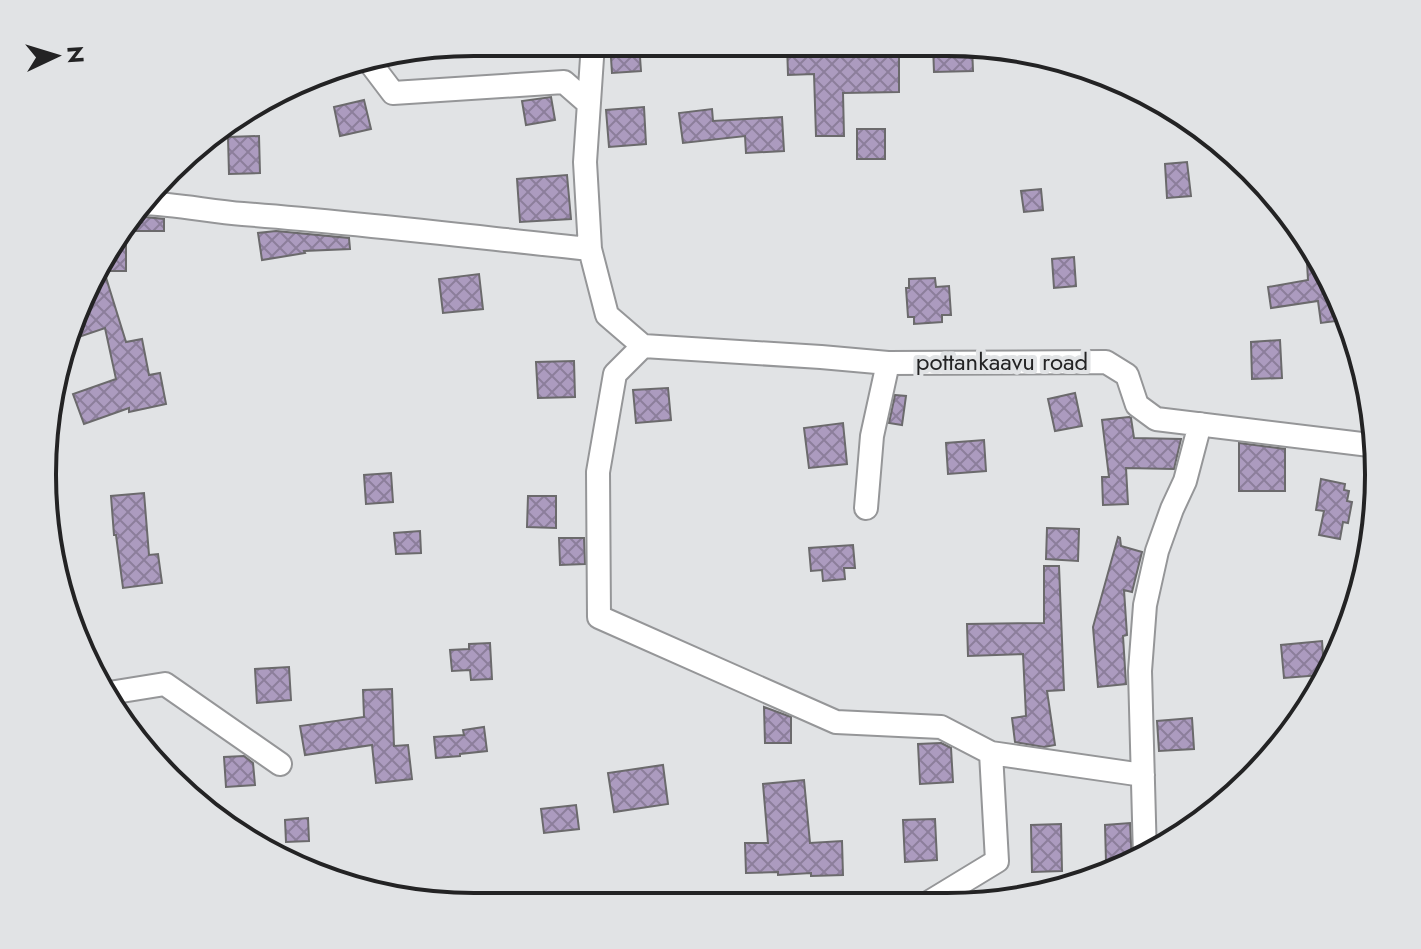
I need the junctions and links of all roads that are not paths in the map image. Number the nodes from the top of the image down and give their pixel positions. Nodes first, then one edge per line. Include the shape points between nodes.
1 (592, 56) edge
2 (374, 68) edge
3 (588, 103) junction
4 (156, 204) edge
5 (590, 249) junction
6 (643, 346) junction
7 (888, 363) junction
8 (1200, 424) junction
9 (1364, 444) edge
10 (866, 508) dead end
11 (117, 692) edge
12 (991, 753) junction
13 (280, 764) dead end
14 (1143, 775) junction
15 (1145, 843) edge
16 (944, 893) edge

1 - 3 street
2 - 3 street via 393,93 564,82
3 - 5 street
4 - 5 street
5 - 6 street via 607,315
6 - 7 street, pottankaavu road
6 - 12 street via 615,374 598,472 599,617 836,722 941,727
7 - 8 street, pottankaavu road via 1106,362 1127,375 1137,405 1156,419
7 - 10 street via 872,436
8 - 9 street, pottankaavu road
8 - 14 street via 1185,481 1157,551 1145,605 1140,671
11 - 13 street via 165,684
12 - 14 street
12 - 16 street via 997,861
14 - 15 street

